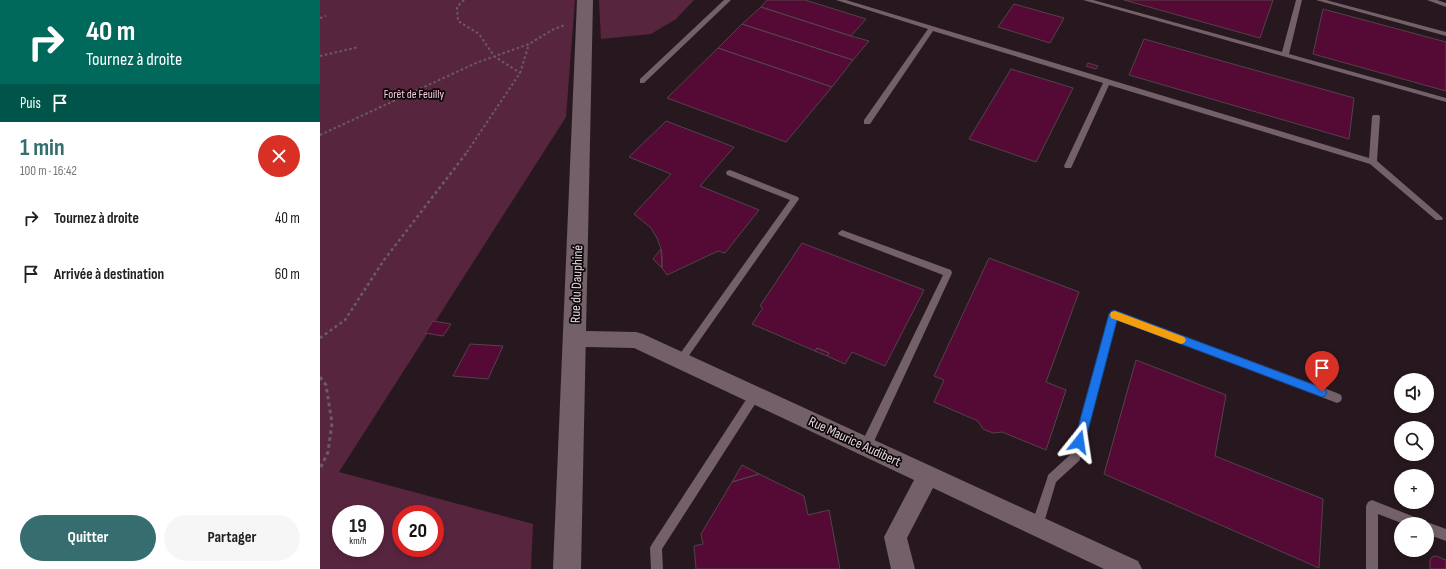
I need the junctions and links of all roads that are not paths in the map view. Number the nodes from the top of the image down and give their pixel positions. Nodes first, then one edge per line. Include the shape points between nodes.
1 (585, 0) edge
2 (728, 0) edge
3 (839, 0) edge
4 (1086, 0) edge
5 (1299, 0) edge
6 (1319, 0) edge
7 (1430, 0) edge
8 (1446, 5) edge
9 (932, 28) junction
10 (1446, 34) edge
11 (1285, 55) junction
12 (642, 81) dead end
13 (1107, 82) junction
14 (1446, 100) edge
15 (1376, 117) dead end
16 (867, 122) dead end
17 (1373, 162) junction
18 (1068, 166) dead end
19 (730, 173) dead end
20 (1439, 218) dead end
21 (842, 233) dead end
22 (574, 342) junction
23 (680, 361) junction
24 (755, 395) junction
25 (1337, 398) dead end
26 (866, 446) junction
27 (928, 475) junction
28 (1400, 517) edge
29 (1037, 526) junction
30 (1434, 531) edge
31 (1446, 535) edge
32 (567, 569) edge
33 (657, 569) edge
34 (903, 569) edge
35 (1130, 569) edge
36 (1372, 569) edge

1 - 22 street, Rue du Dauphiné
2 - 12 lane
3 - 9 lane
4 - 11 lane
5 - 11 lane
6 - 10 lane
7 - 8 lane
9 - 13 lane
9 - 16 lane
11 - 14 lane
13 - 17 lane
13 - 18 lane
15 - 17 lane
17 - 20 lane
19 - 23 lane via 795,199
21 - 26 lane via 948,274
22 - 23 street, Rue Maurice Audibert via 587,339 636,340
22 - 32 street, Rue du Dauphiné
23 - 24 street, Rue Maurice Audibert
24 - 26 street, Rue Maurice Audibert
24 - 33 lane via 656,548
25 - 29 lane via 1114,314 1076,456 1052,478
26 - 27 street, Rue Maurice Audibert
27 - 29 street, Rue Maurice Audibert
27 - 34 street via 895,537
28 - 36 lane via 1372,506
29 - 35 street, Rue Maurice Audibert
30 - 31 lane

